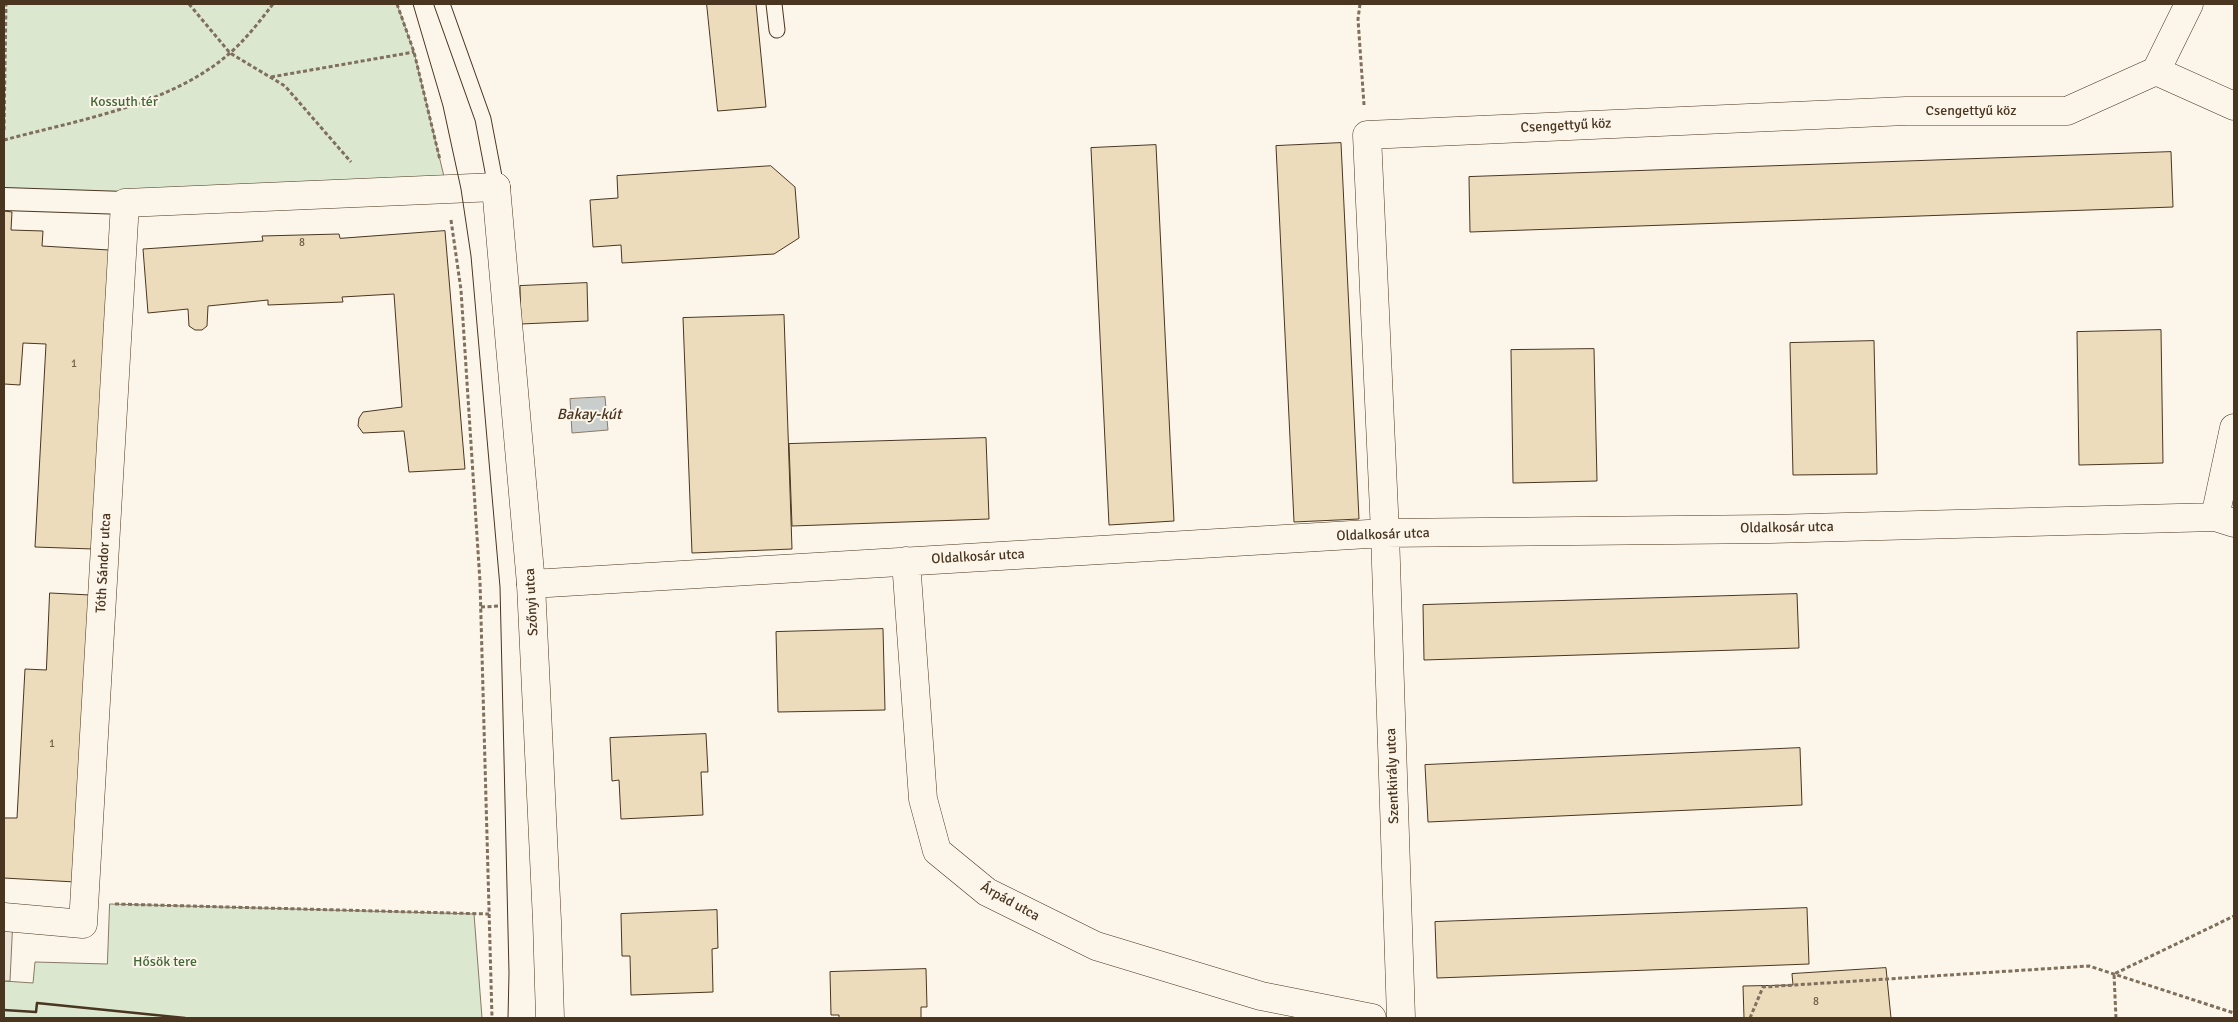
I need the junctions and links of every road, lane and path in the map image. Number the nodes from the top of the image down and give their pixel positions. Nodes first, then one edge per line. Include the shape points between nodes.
1 (6, 4) edge
2 (188, 4) edge
3 (273, 4) edge
4 (397, 4) edge
5 (442, 4) edge
6 (774, 4) edge
7 (1360, 4) edge
8 (2189, 4) edge
9 (777, 30) dead end
10 (414, 52) junction
11 (230, 53) junction
12 (2156, 71) junction
13 (270, 77) junction
14 (2234, 106) edge
15 (4, 130) edge
16 (1367, 135) junction
17 (4, 140) edge
18 (496, 187) junction
19 (447, 189) junction
20 (378, 192) junction
21 (4, 199) edge
22 (125, 203) junction
23 (2234, 428) edge
24 (2224, 520) edge
25 (1384, 533) junction
26 (906, 561) junction
27 (531, 584) junction
28 (84, 913) junction
29 (489, 914) junction
30 (2234, 916) edge
31 (4, 918) edge
32 (2114, 974) junction
33 (2234, 1013) edge
34 (492, 1018) edge
35 (550, 1018) edge
36 (1372, 1018) edge
37 (1401, 1018) edge
38 (1750, 1018) edge
39 (2116, 1018) edge

1 - 15 path
2 - 11 path
3 - 11 path
4 - 10 path
5 - 18 lane via 483,119
6 - 9 lane
7 - 16 path via 1358,19
8 - 12 street
10 - 13 path
10 - 19 path
11 - 13 path
11 - 17 path via 191,80 143,102
12 - 14 street
12 - 16 street, Csengettyű köz via 2067,111 1906,111
13 - 20 path via 285,86
16 - 25 street
18 - 19 street
18 - 27 street, Szőnyi utca
19 - 20 street
19 - 29 path via 461,290 478,536
20 - 22 street
21 - 22 street
22 - 28 street, Tóth Sándor utca
23 - 24 street
24 - 25 street, Oldalkosár utca
25 - 26 street, Oldalkosár utca
25 - 37 street, Szentkirály utca
26 - 27 street, Oldalkosár utca
26 - 36 street, Árpád utca via 923,798 937,851 987,892 1096,946 1260,996
27 - 35 street, Szőnyi utca
28 - 29 path
28 - 31 street
29 - 34 path
30 - 32 path
32 - 33 path
32 - 38 path via 2089,966 1763,987
32 - 39 path

